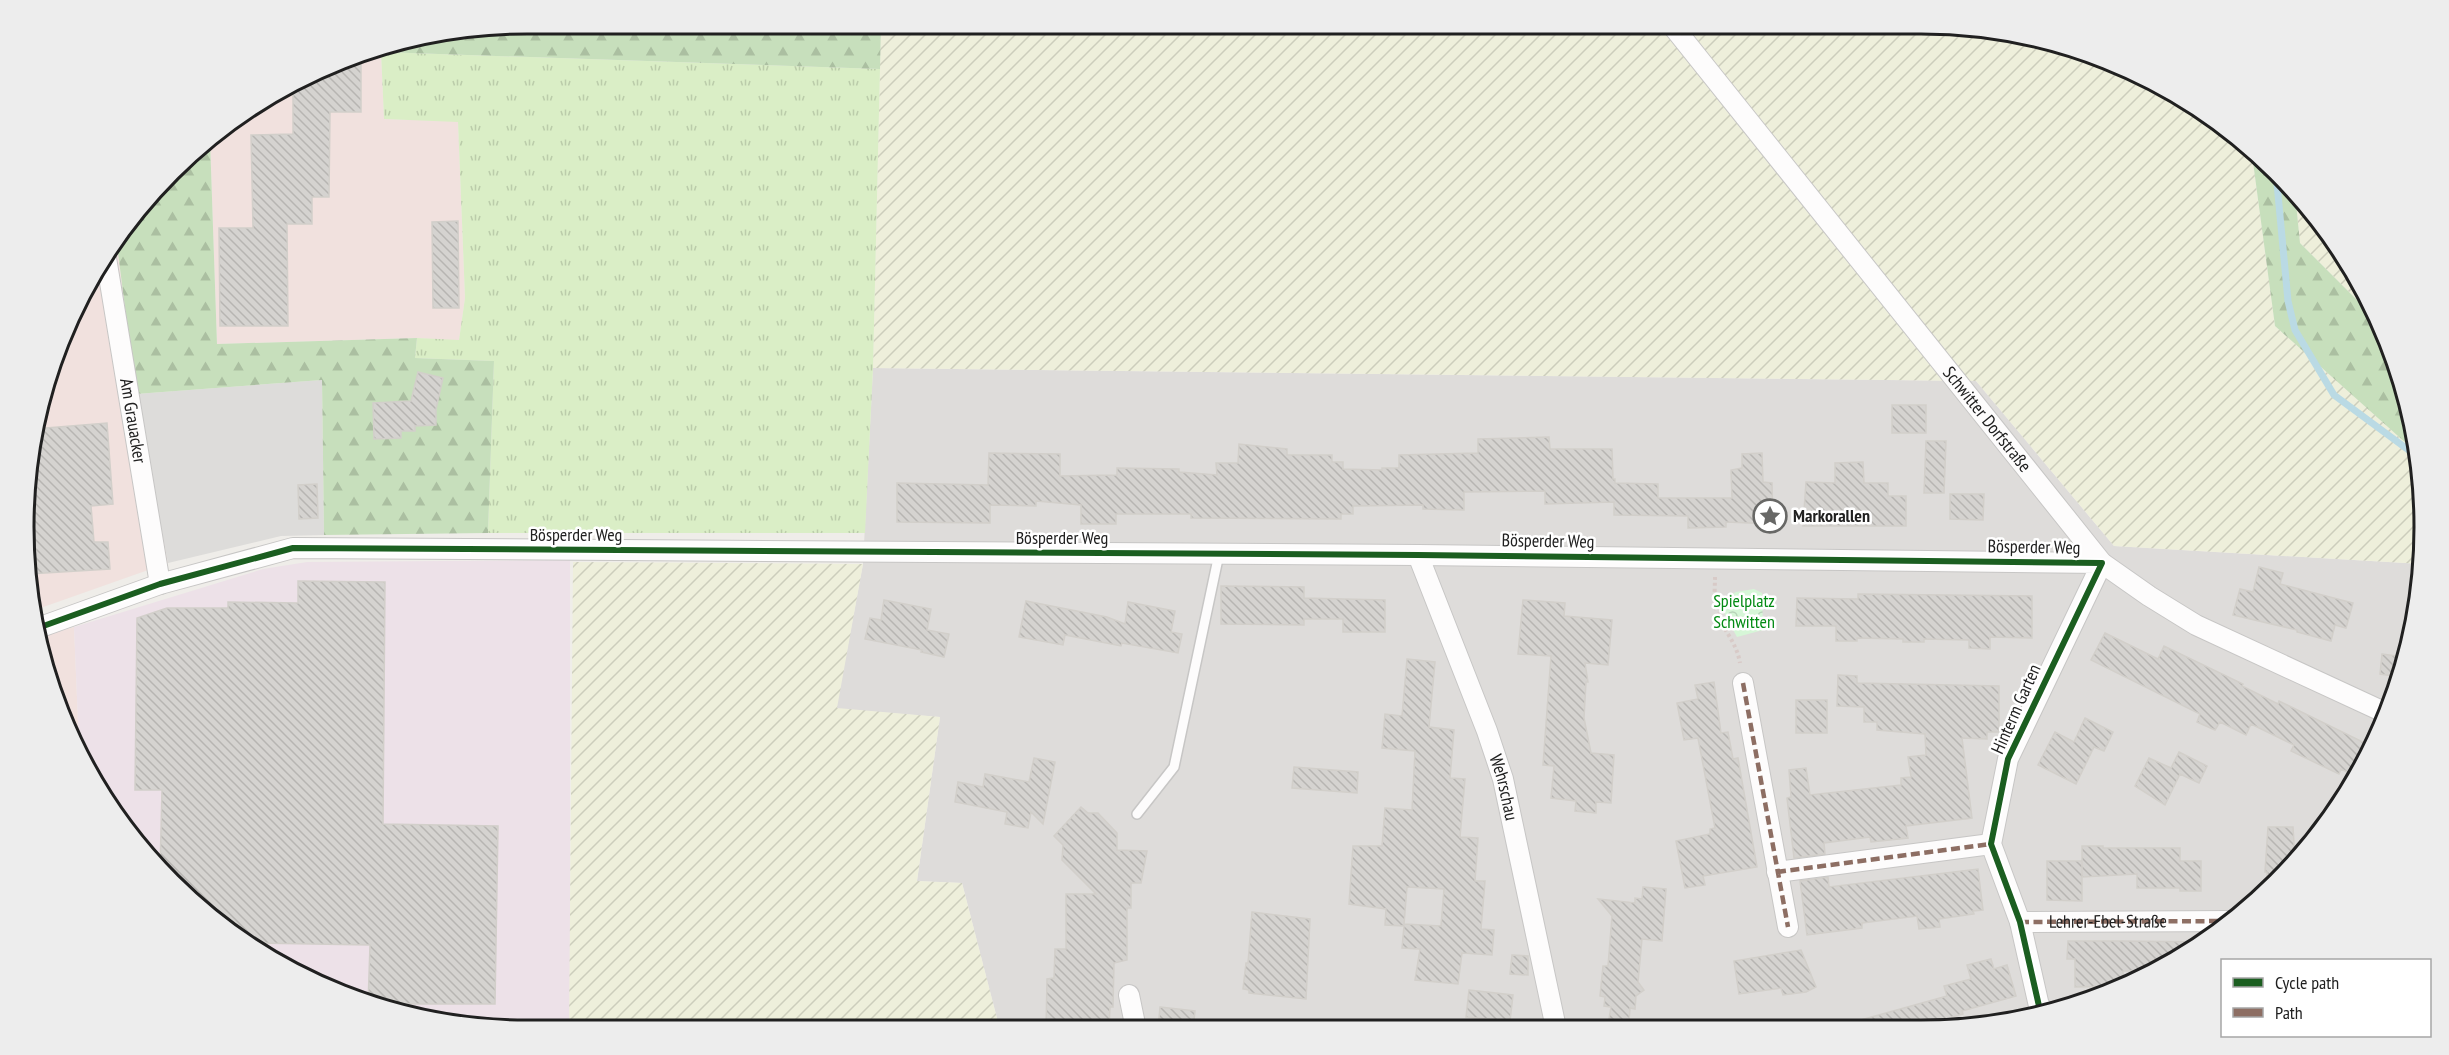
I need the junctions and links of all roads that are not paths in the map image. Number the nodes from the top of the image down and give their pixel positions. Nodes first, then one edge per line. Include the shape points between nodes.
1 (1679, 34) edge
2 (108, 270) edge
3 (1219, 554) junction
4 (1418, 555) junction
5 (2102, 563) junction
6 (160, 584) junction
7 (44, 626) edge
8 (1743, 683) road end
9 (2379, 710) edge
10 (1137, 814) dead end
11 (1991, 844) junction
12 (1777, 872) junction
13 (2219, 921) edge
14 (2020, 922) junction
15 (1788, 927) dead end
16 (1129, 995) dead end
17 (2039, 1006) edge
18 (1134, 1020) edge
19 (1554, 1020) edge

1 - 5 street, Schwitter Dorfstraße
2 - 6 street, Am Grauacker
3 - 4 street, Bösperder Weg
3 - 6 street, Bösperder Weg via 294,548
3 - 10 lane via 1174,767
4 - 5 street, Bösperder Weg
4 - 19 street, Wehrschau via 1503,779
5 - 9 street, Schwitter Dorfstraße via 2196,625
5 - 11 street, Hinterm Garten via 2008,759
6 - 7 street, Bösperder Weg
8 - 12 street
11 - 12 street
11 - 14 street
12 - 15 street
13 - 14 street, Lehrer-Ebel-Straße
14 - 17 street
16 - 18 street

